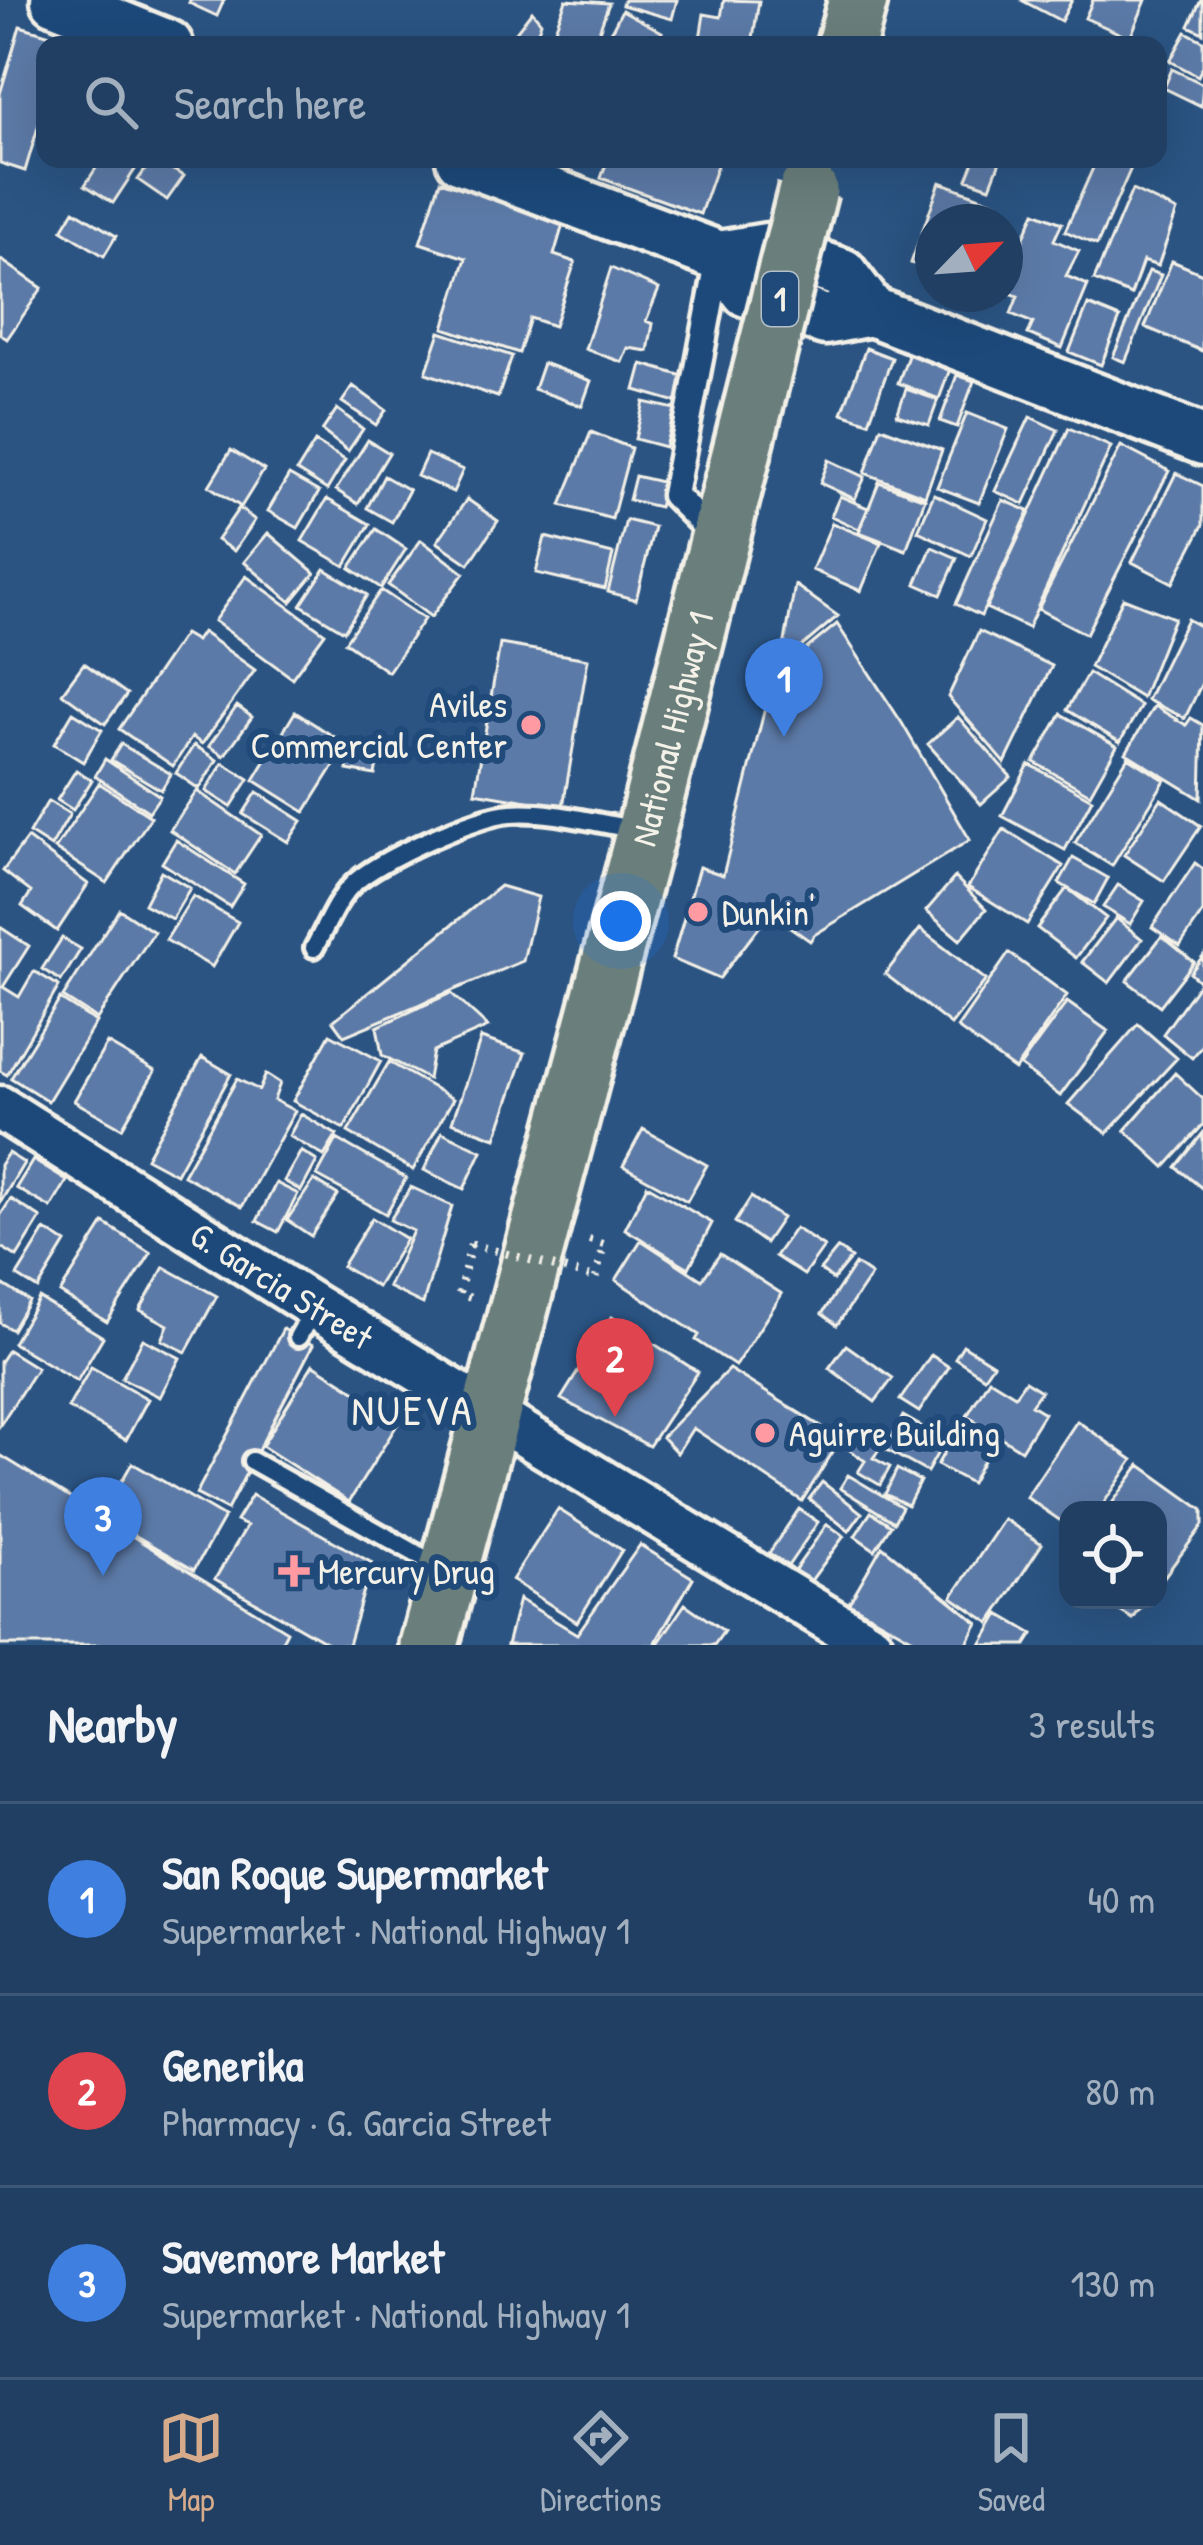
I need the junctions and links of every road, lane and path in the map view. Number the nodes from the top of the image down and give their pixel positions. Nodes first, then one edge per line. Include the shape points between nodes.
1 (56, 0) edge
2 (858, 0) edge
3 (146, 36) edge
4 (848, 36) edge
5 (485, 168) edge
6 (812, 175) edge
7 (719, 256) junction
8 (1203, 440) edge
9 (719, 539) junction
10 (646, 831) junction
11 (314, 948) dead end
12 (0, 1108) edge
13 (485, 1241) dead end
14 (481, 1260) dead end
15 (476, 1279) dead end
16 (579, 1279) dead end
17 (492, 1412) junction
18 (252, 1460) dead end
19 (449, 1572) junction
20 (429, 1645) edge
21 (871, 1645) edge

1 - 3 main road
2 - 4 highway
5 - 7 main road
6 - 9 highway, National Highway 1 / 1, bridge
7 - 8 main road via 766,248 842,273 871,311
7 - 9 street via 674,495
9 - 10 highway, National Highway 1 / 1
10 - 11 lane via 535,813 484,818 352,885
10 - 17 highway, National Highway 1 / 1
12 - 17 street, G. Garcia Street via 307,1322
13 - 14 path
15 - 16 path, bridge via 472,1298 459,1294 471,1244 596,1278 604,1244 589,1239
17 - 19 highway, National Highway 1 / 1
17 - 21 street, G. Garcia Street
18 - 19 lane
19 - 20 highway, National Highway 1 / 1

